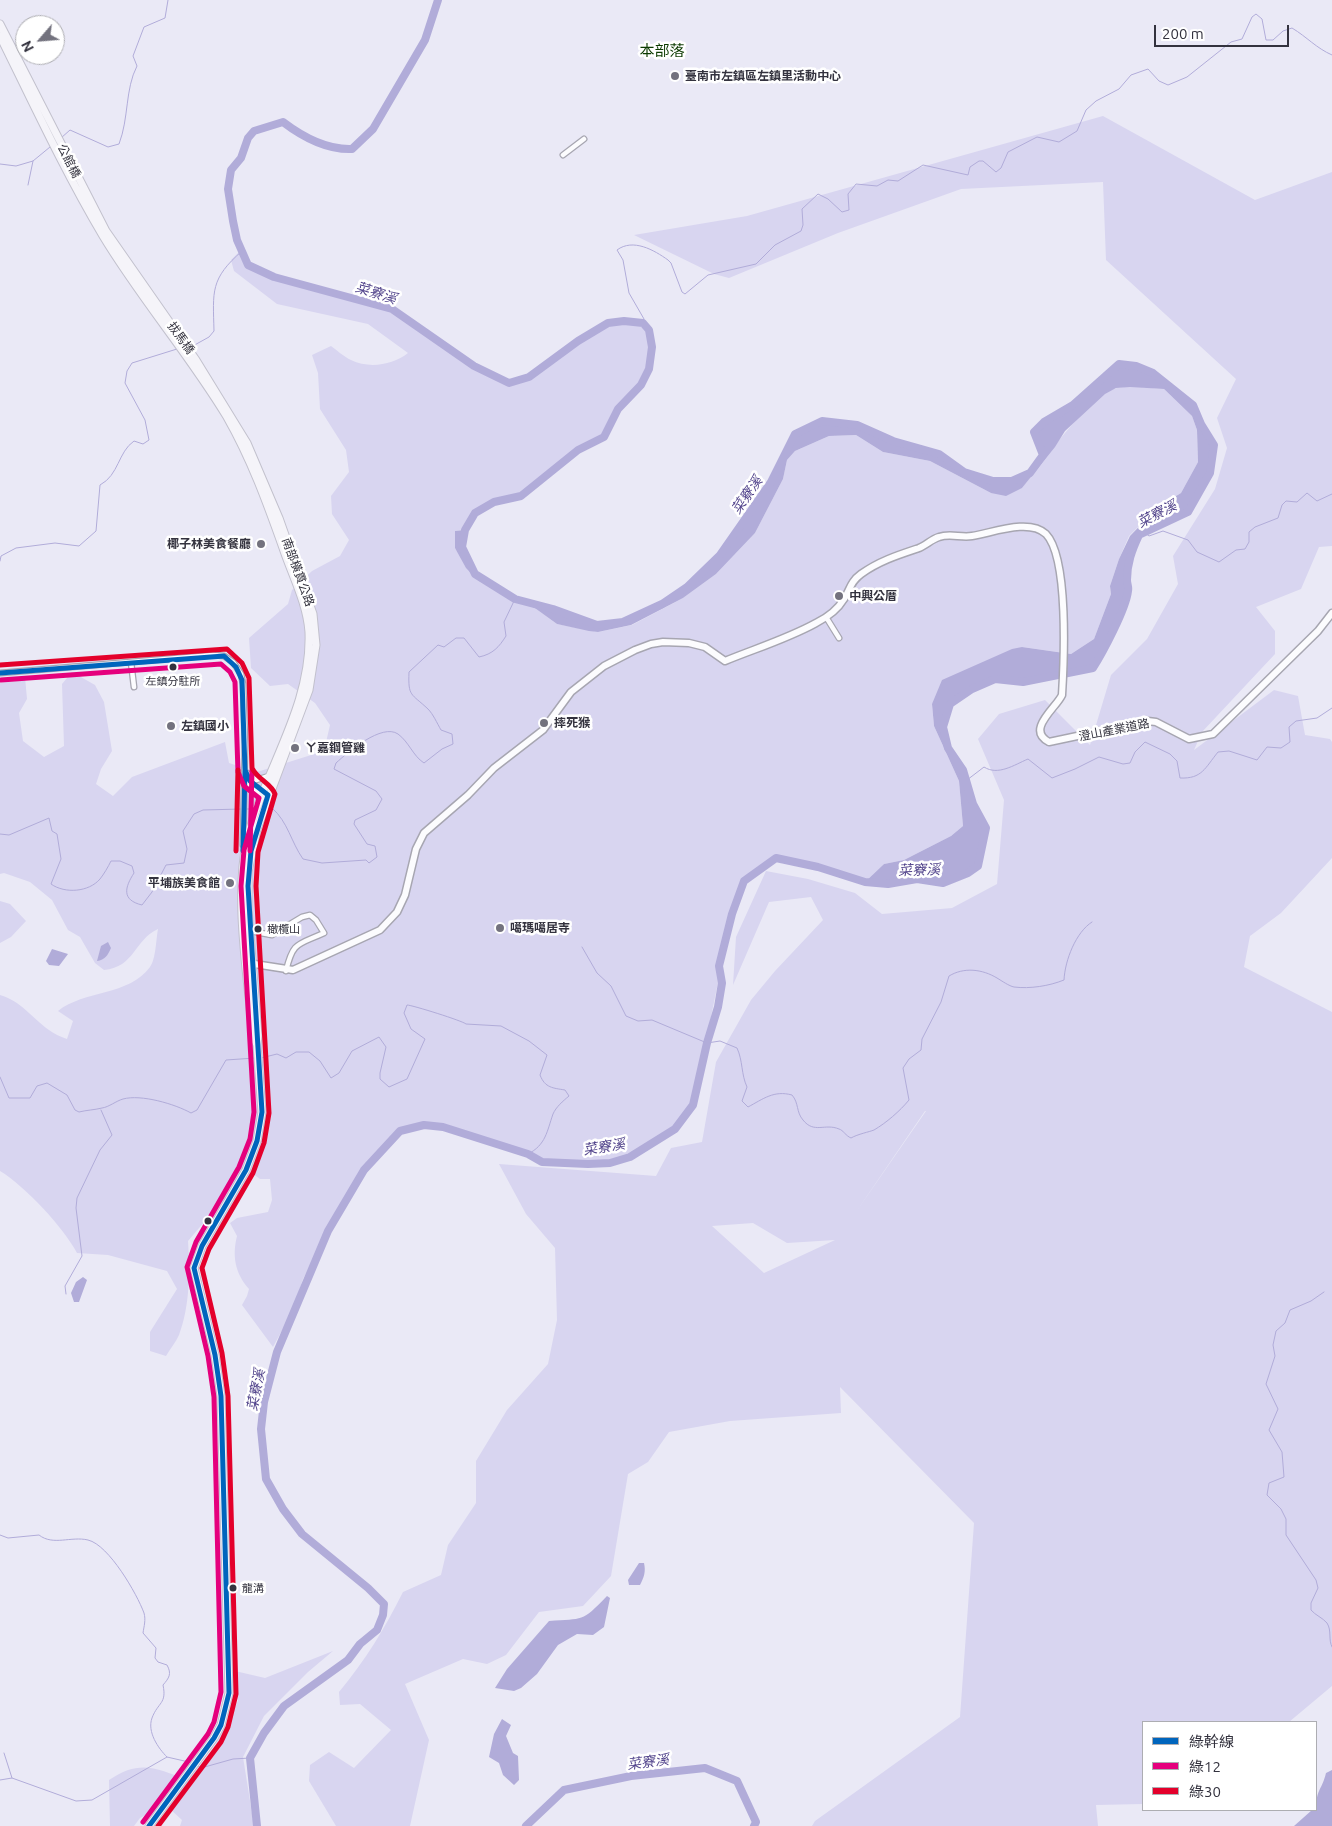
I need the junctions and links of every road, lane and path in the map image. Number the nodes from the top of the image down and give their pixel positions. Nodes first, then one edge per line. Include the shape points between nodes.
1 (0, 24) edge
2 (0, 36) edge
3 (12, 54) junction
4 (584, 139) dead end
5 (563, 155) dead end
6 (163, 318) joint
7 (194, 361) joint
8 (1332, 613) edge
9 (826, 617) junction
10 (839, 638) dead end
11 (132, 662) junction
12 (0, 673) edge
13 (134, 687) dead end
14 (294, 722) junction
15 (245, 770) junction
16 (270, 776) junction
17 (245, 781) junction
18 (265, 795) junction
19 (250, 828) junction
20 (250, 931) junction
21 (250, 963) junction
22 (286, 971) junction
23 (149, 1826) edge

1 - 3 main road
2 - 3 main road
3 - 6 main road, 公館橋 via 105,239
4 - 5 street
6 - 7 main road, 拔馬橋
7 - 14 main road, 南部橫貫公路 via 230,414 259,469 314,614 316,637 312,674
8 - 9 street, 澄山產業道路 via 1318,631 1214,734 1190,739 1148,721 1049,742 1042,736 1041,725 1060,702 1065,644 1061,584 1052,542 1041,531 1027,528 973,536 946,535 885,559 853,581 845,598
9 - 10 street
9 - 22 street via 724,662 705,647 663,642 643,647 604,666 571,692 543,730 494,768 424,833 416,849 405,895 386,926 300,968
11 - 12 street
11 - 13 street
11 - 15 street via 213,655 224,656 233,662 243,684
14 - 16 main road, 南部橫貫公路
14 - 18 main road, 南部橫貫公路
15 - 16 street via 256,780
15 - 17 street
15 - 18 street via 250,781
16 - 18 main road, 南部橫貫公路
17 - 18 street via 251,790
17 - 19 street via 244,802
18 - 19 main road
19 - 20 main road
19 - 21 main road via 242,899
20 - 21 main road
20 - 22 street via 272,935 302,917 310,915 316,920 324,933 290,951
21 - 22 street
21 - 23 main road via 262,1112 257,1140 246,1170 202,1246 194,1268 215,1355 221,1396 229,1693 221,1725

